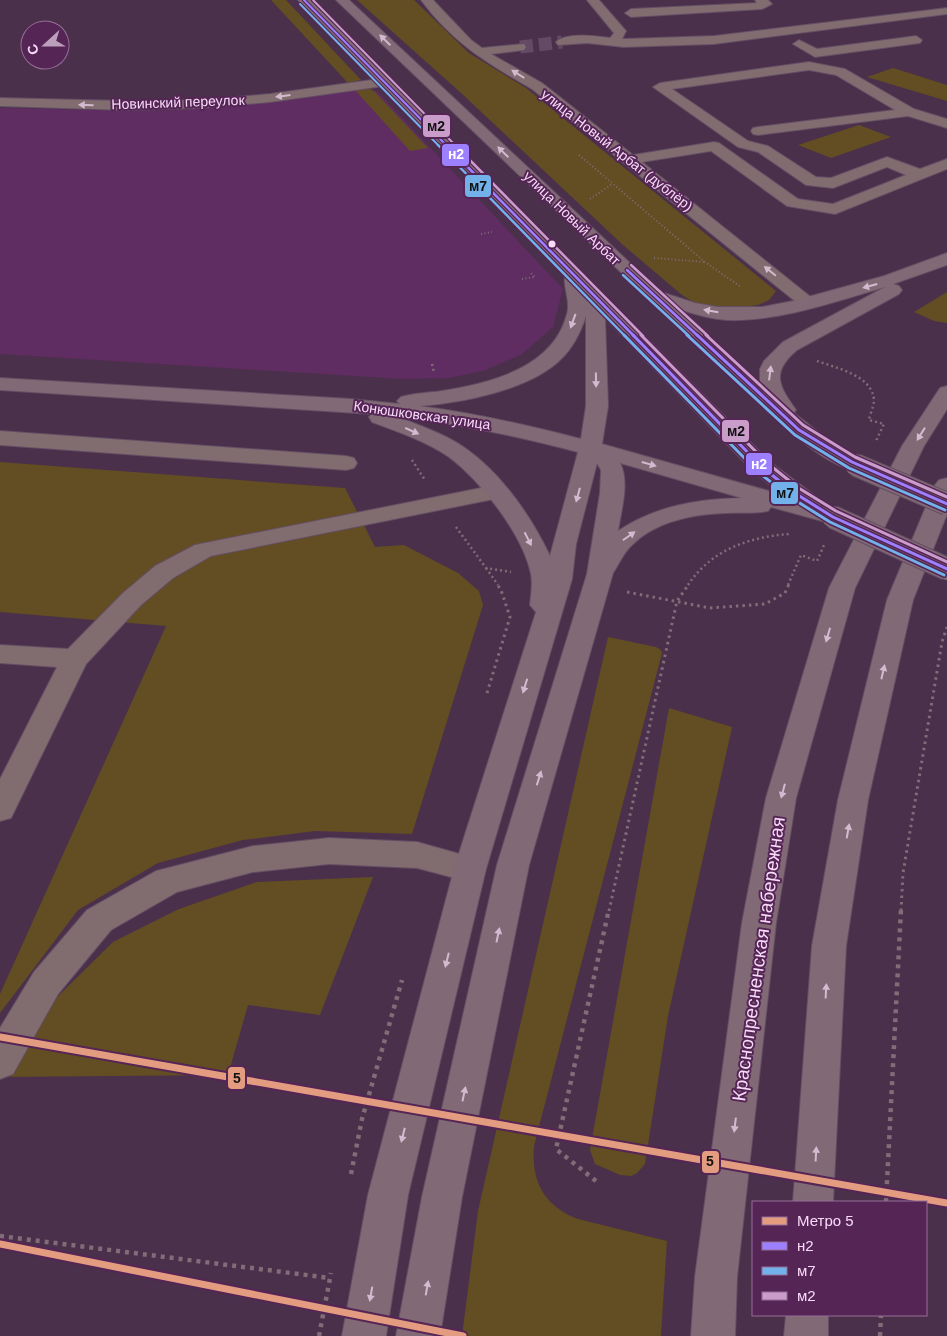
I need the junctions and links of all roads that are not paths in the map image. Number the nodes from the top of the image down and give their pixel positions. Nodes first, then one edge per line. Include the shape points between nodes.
1 (304, 0) edge
2 (342, 0) edge
3 (427, 0) edge
4 (593, 0) edge
5 (761, 0) edge
6 (941, 0) edge
7 (947, 2) edge
8 (947, 11) edge
9 (631, 13) dead end
10 (778, 32) junction
11 (916, 40) dead end
12 (562, 42) tunnel mouth
13 (613, 42) junction
14 (520, 47) tunnel mouth
15 (479, 52) junction
16 (386, 82) junction
17 (0, 102) edge
18 (909, 112) junction
19 (947, 124) edge
20 (758, 131) dead end
21 (630, 160) junction
22 (947, 164) edge
23 (920, 175) junction
24 (947, 258) edge
25 (917, 273) junction
26 (573, 274) junction
27 (652, 294) junction
28 (595, 297) junction
29 (808, 302) junction
30 (0, 384) edge
31 (947, 392) edge
32 (351, 405) junction
33 (799, 430) junction
34 (0, 438) edge
35 (596, 449) junction
36 (346, 463) dead end
37 (947, 485) edge
38 (496, 492) junction
39 (947, 504) edge
40 (833, 517) junction
41 (947, 569) edge
42 (600, 574) junction
43 (540, 640) junction
44 (0, 654) edge
45 (75, 659) junction
46 (0, 809) edge
47 (470, 869) junction
48 (0, 1062) edge
49 (813, 1201) edge
50 (807, 1316) edge
51 (364, 1336) edge
52 (418, 1336) edge
53 (713, 1336) edge
54 (806, 1336) edge

1 - 16 main road
27 -> 2 main road, улица Новый Арбат
3 - 15 street, улица Новый Арбат (дублёр)
4 - 13 street via 620,31
5 - 9 street via 766,4
6 - 7 street
8 - 10 street
10 - 11 street via 815,53
10 - 13 street via 714,40
12 - 13 street via 588,39
14 - 15 street
21 -> 15 street, улица Новый Арбат (дублёр) via 537,86
16 -> 17 street, Новинский переулок via 201,104 143,106
16 - 26 main road
18 - 19 street
18 - 20 street
18 - 23 street via 840,72 809,66 660,87 743,144 763,148 812,182 833,183 886,162
21 - 23 street via 714,146 793,202 835,209
29 -> 21 street, улица Новый Арбат (дублёр)
22 - 23 street
24 - 25 main road
25 -> 29 main road
33 -> 25 main road via 774,396 768,380 771,365 779,354 897,288
26 - 28 main road
26 -> 32 main road via 578,308 565,342 552,358 524,374 492,386 418,401
29 -> 27 main road via 739,314 681,305
27 - 33 main road, улица Новый Арбат
28 -> 35 main road
28 - 40 main road via 762,467 793,492
30 - 32 main road, Конюшковская улица
31 -> 53 main road, Краснопресненская набережная via 913,446 842,588 781,798 759,923 716,1277
32 - 35 main road, Конюшковская улица via 456,418
32 -> 38 main road via 439,443 465,459
33 - 39 main road, улица Новый Арбат, bridge via 856,465
34 - 36 street
35 -> 40 main road, Конюшковская улица
35 - 42 main road via 612,470 612,493
35 -> 43 main road via 564,544 559,579
49 -> 37 main road via 829,946 853,800 900,600
38 -> 43 main road via 524,530 544,575
38 - 45 street via 204,550 164,572 132,599
40 - 41 main road, bridge
42 -> 40 main road via 625,538 662,516 729,506 785,508
52 -> 42 main road via 442,1197 513,865
43 -> 47 main road
44 - 45 street
45 - 46 street
47 - 48 street via 416,855 329,851 253,859 168,881 99,920 46,983
47 -> 51 main road via 388,1195
50 - 54 main road

